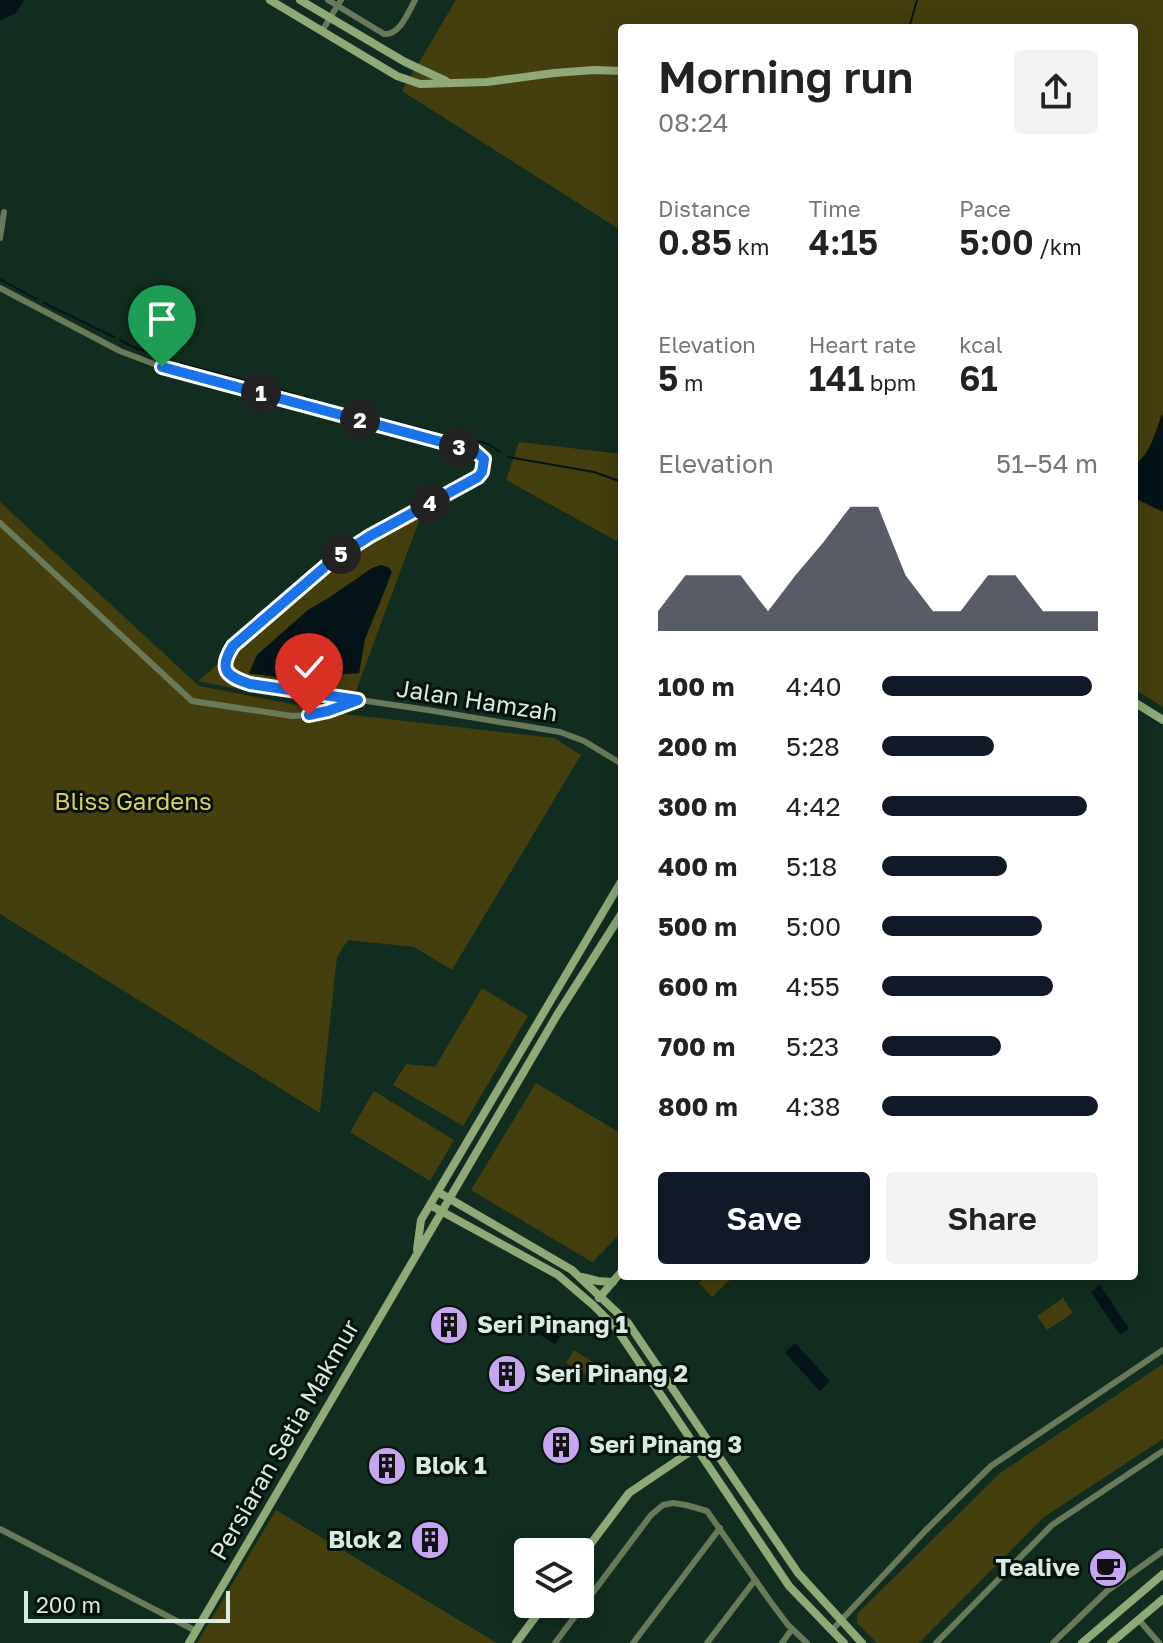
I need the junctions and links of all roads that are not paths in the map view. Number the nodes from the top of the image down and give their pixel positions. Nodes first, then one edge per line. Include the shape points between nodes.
1 (270, 0) edge
2 (300, 0) edge
3 (328, 0) edge
4 (415, 0) edge
5 (339, 3) edge
6 (330, 18) junction
7 (322, 31) junction
8 (618, 71) edge
9 (449, 82) junction
10 (4, 212) dead end
11 (0, 238) edge
12 (0, 288) edge
13 (0, 523) edge
14 (358, 700) junction
15 (1138, 704) edge
16 (1163, 720) edge
17 (618, 762) edge
18 (618, 887) edge
19 (618, 919) edge
20 (438, 1192) junction
21 (448, 1198) junction
22 (430, 1205) junction
23 (441, 1211) junction
24 (416, 1257) junction
25 (579, 1276) junction
26 (618, 1276) edge
27 (613, 1282) junction
28 (600, 1296) junction
29 (593, 1305) junction
30 (612, 1307) junction
31 (1163, 1350) edge
32 (707, 1441) junction
33 (696, 1448) junction
34 (1163, 1451) edge
35 (720, 1528) junction
36 (0, 1529) edge
37 (594, 1539) edge
38 (1163, 1551) edge
39 (1163, 1574) edge
40 (755, 1580) junction
41 (1163, 1599) edge
42 (535, 1618) edge
43 (840, 1620) junction
44 (1139, 1620) junction
45 (792, 1629) junction
46 (832, 1630) junction
47 (196, 1631) junction
48 (189, 1643) edge
49 (516, 1643) edge
50 (555, 1643) edge
51 (633, 1643) edge
52 (707, 1643) edge
53 (782, 1643) edge
54 (807, 1643) edge
55 (844, 1643) edge
56 (862, 1643) edge
57 (936, 1643) edge
58 (1053, 1643) edge
59 (1082, 1643) edge
60 (1111, 1643) edge
61 (1159, 1643) edge

1 - 7 street
2 - 6 street
3 - 5 street
4 - 5 street via 390,35
5 - 6 street
6 - 7 street
6 - 9 street
7 - 9 street via 403,79
8 - 9 street
10 - 11 street
12 - 14 street, Jalan Hamzah via 120,351 162,367 475,451 484,459 478,477 334,559 233,646 225,659 229,675 250,684
13 - 14 street via 192,701 292,716
14 - 17 street, Jalan Hamzah via 560,732
15 - 16 street
18 - 20 street, Persiaran Setia Makmur
19 - 21 street, Persiaran Setia Makmur
20 - 21 street
20 - 22 street, Persiaran Setia Makmur
21 - 23 street, Persiaran Setia Makmur
21 - 25 street
22 - 23 street
22 - 24 street, Persiaran Setia Makmur via 421,1220
23 - 24 street, Persiaran Setia Makmur
23 - 29 street via 558,1275
24 - 47 street, Persiaran Setia Makmur
25 - 27 street
25 - 28 street
26 - 27 street
27 - 28 street
27 - 30 street
28 - 29 street
28 - 30 street
29 - 33 street via 616,1328
30 - 32 street
31 - 43 street via 991,1466
32 - 33 street
32 - 43 street via 798,1573
33 - 37 street via 629,1493
33 - 46 street via 789,1586
34 - 57 street via 1052,1525
35 - 40 street
35 - 50 street via 703,1509 673,1503 658,1508
35 - 51 street
36 - 47 street
38 - 58 street via 1107,1591
39 - 59 street
40 - 45 street
40 - 52 street
41 - 44 street
42 - 49 street
43 - 46 street
43 - 56 street
44 - 60 street
44 - 61 street
45 - 53 street
45 - 54 street
46 - 55 street
47 - 48 street, Persiaran Setia Makmur

